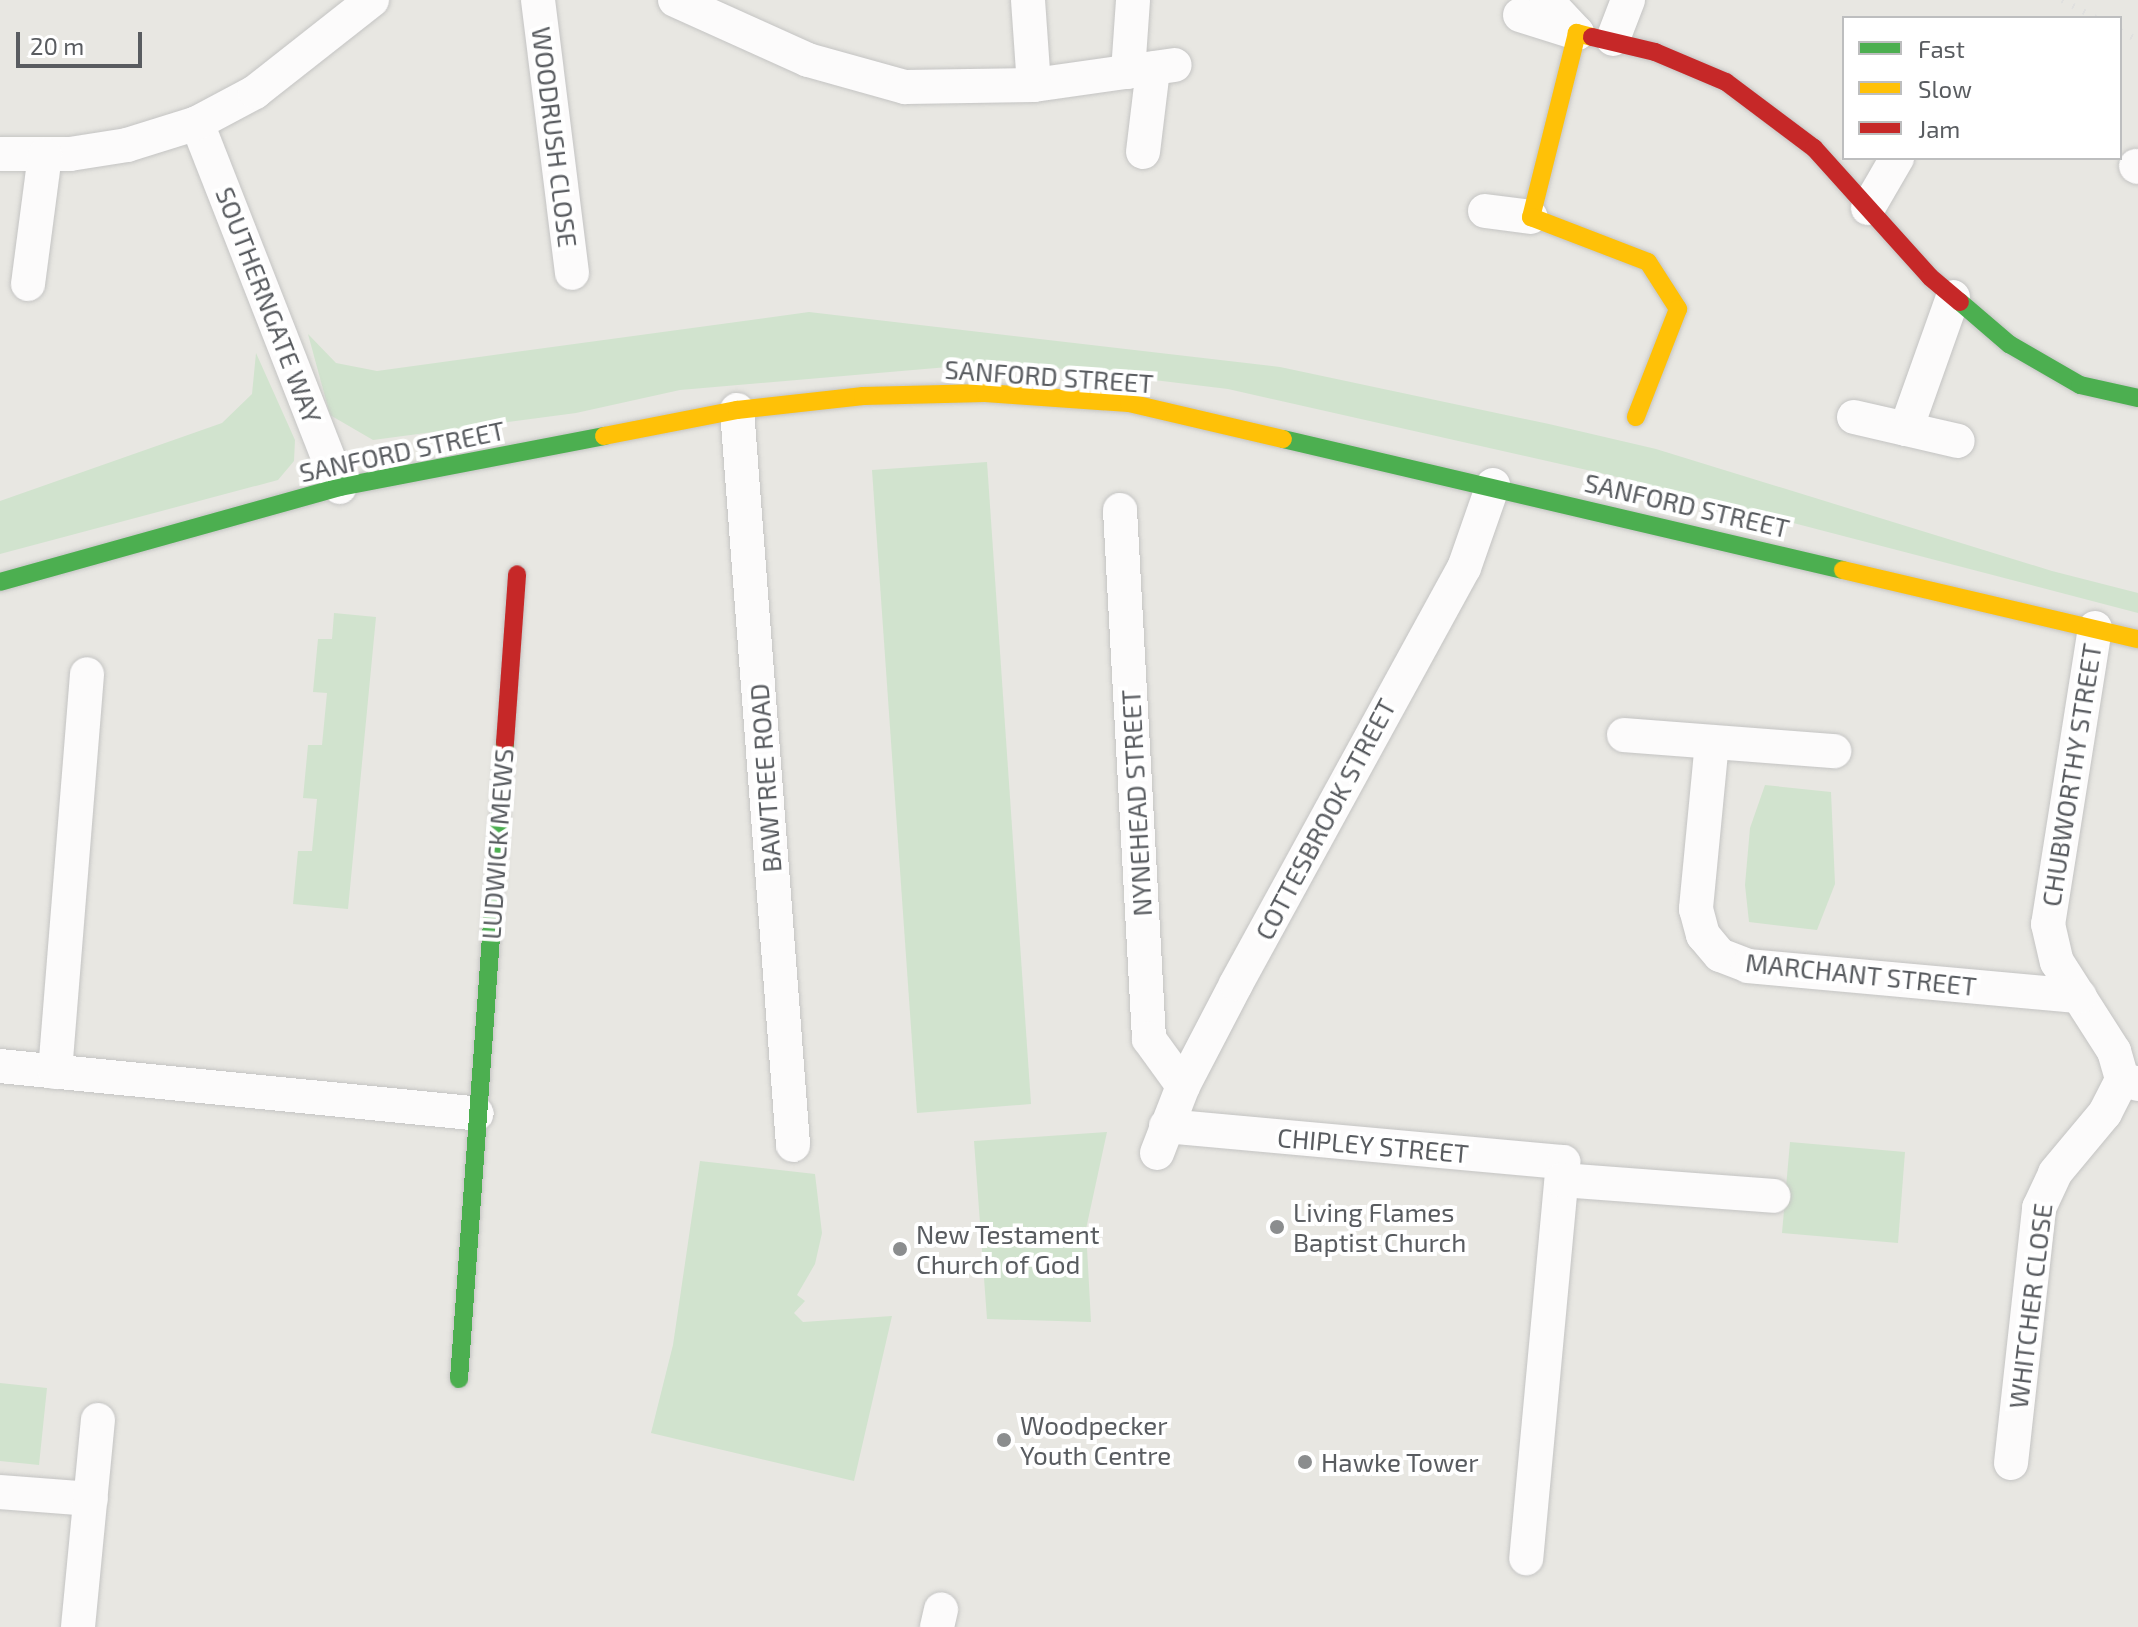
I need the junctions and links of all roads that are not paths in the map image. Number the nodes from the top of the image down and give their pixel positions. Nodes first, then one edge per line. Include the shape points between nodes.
1 (372, 0) edge
2 (538, 0) edge
3 (675, 0) edge
4 (1028, 0) edge
5 (1133, 0) edge
6 (1628, 0) edge
7 (1533, 8) edge
8 (1577, 33) junction
9 (1613, 39) junction
10 (1152, 69) junction
11 (1034, 85) junction
12 (197, 123) junction
13 (1143, 152) dead end
14 (0, 154) edge
15 (45, 155) junction
16 (1896, 160) edge
17 (1868, 208) junction
18 (1485, 211) dead end
19 (1531, 217) junction
20 (572, 273) dead end
21 (28, 284) dead end
22 (1953, 297) junction
23 (2138, 398) edge
24 (737, 410) junction
25 (1636, 417) dead end
26 (1854, 417) dead end
27 (1906, 429) junction
28 (1958, 441) dead end
29 (1493, 485) junction
30 (340, 487) junction
31 (1120, 510) dead end
32 (517, 574) dead end
33 (0, 582) edge
34 (2095, 628) junction
35 (2138, 639) edge
36 (87, 674) dead end
37 (1624, 735) dead end
38 (1712, 742) junction
39 (1834, 751) dead end
40 (2080, 996) junction
41 (0, 1066) edge
42 (55, 1072) junction
43 (2130, 1081) edge
44 (1183, 1086) junction
45 (477, 1114) junction
46 (1161, 1139) joint
47 (793, 1145) dead end
48 (1562, 1180) junction
49 (1773, 1196) dead end
50 (459, 1379) dead end
51 (98, 1420) dead end
52 (2011, 1463) dead end
53 (0, 1492) edge
54 (91, 1499) junction
55 (1526, 1558) dead end
56 (78, 1627) edge

1 - 12 street via 255,92
2 - 20 street, WOODRUSH CLOSE
3 - 11 street via 808,60 905,87
4 - 11 street
5 - 10 street
6 - 9 street
7 - 8 street
8 - 9 main road
8 - 19 main road
9 - 17 main road via 1726,82 1814,148
10 - 11 street
10 - 13 street
12 - 15 street via 127,145
12 - 30 street, SOUTHERNGATE WAY
14 - 15 street
15 - 21 street
16 - 17 street
17 - 22 main road
18 - 19 street
19 - 25 main road via 1648,262 1678,309
22 - 23 main road via 2009,344 2080,385
22 - 27 street
24 - 29 main road, SANFORD STREET via 863,396 985,393 1129,403
24 - 30 main road, SANFORD STREET
24 - 47 street, BAWTREE ROAD
26 - 27 street
27 - 28 street
29 - 34 main road, SANFORD STREET
29 - 44 street, COTTESBROOK STREET via 1464,568
30 - 33 main road, SANFORD STREET
31 - 44 street, NYNEHEAD STREET via 1149,1039
32 - 45 main road, LUDWICK MEWS
34 - 35 main road, SANFORD STREET
34 - 40 street, CHUBWORTHY STREET via 2048,924 2057,962
36 - 42 street
37 - 38 street
38 - 39 street
38 - 40 street, MARCHANT STREET via 1696,909 1703,935 1720,955 1748,966
40 - 43 street, CHUBWORTHY STREET
41 - 42 street
42 - 45 street
43 - 52 street, WHITCHER CLOSE via 2055,1173 2039,1208
44 - 46 street, COTTESBROOK STREET
45 - 50 main road, LUDWICK MEWS
46 - 48 street, CHIPLEY STREET via 1563,1162
48 - 49 street
48 - 55 street
51 - 54 street
53 - 54 street
54 - 56 street

